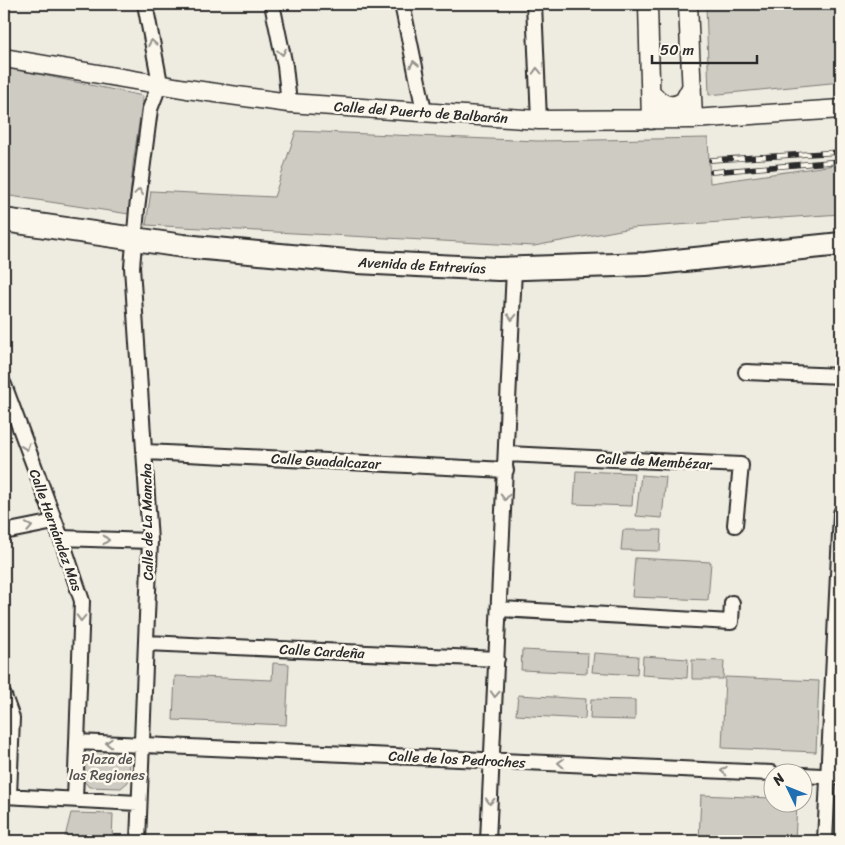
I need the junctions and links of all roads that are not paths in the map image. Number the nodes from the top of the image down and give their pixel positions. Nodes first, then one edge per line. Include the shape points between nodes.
1 (145, 4) edge
2 (272, 4) edge
3 (402, 4) edge
4 (534, 4) edge
5 (648, 4) edge
6 (688, 4) edge
7 (4, 58) edge
8 (160, 82) junction
9 (692, 86) junction
10 (651, 92) junction
11 (289, 103) junction
12 (841, 109) edge
13 (424, 111) junction
14 (693, 119) junction
15 (539, 120) junction
16 (651, 120) junction
17 (4, 220) edge
18 (135, 241) junction
19 (841, 244) edge
20 (514, 268) junction
21 (746, 372) dead end
22 (841, 376) edge
23 (4, 385) edge
24 (146, 452) junction
25 (506, 454) junction
26 (506, 470) junction
27 (841, 513) edge
28 (54, 522) junction
29 (734, 525) dead end
30 (4, 532) edge
31 (61, 538) junction
32 (150, 541) junction
33 (732, 603) dead end
34 (500, 609) junction
35 (147, 643) junction
36 (497, 659) junction
37 (4, 696) edge
38 (77, 742) junction
39 (141, 744) junction
40 (492, 760) junction
41 (762, 773) edge
42 (812, 776) edge
43 (834, 777) edge
44 (6, 796) edge
45 (75, 800) junction
46 (138, 803) junction
47 (138, 841) edge
48 (488, 841) edge
49 (825, 841) edge

8 -> 1 street
2 -> 11 street
13 -> 3 street
15 -> 4 street
5 - 10 street
6 - 9 street
7 - 8 street, Calle del Puerto de Balbarán
8 - 11 street, Calle del Puerto de Balbarán via 187,89
18 -> 8 street, Calle de La Mancha via 150,109
9 - 10 street via 684,101 674,106 663,104
9 - 14 street
10 - 16 street
11 - 13 street, Calle del Puerto de Balbarán
12 - 14 street, Calle del Puerto de Balbarán
13 - 15 street, Calle del Puerto de Balbarán
14 - 16 street, Calle del Puerto de Balbarán
15 - 16 street, Calle del Puerto de Balbarán
17 - 18 main road, Avenida de Entrevías
18 - 20 main road, Avenida de Entrevías via 357,262
18 - 24 street, Calle de La Mancha via 132,267
19 - 20 main road, Avenida de Entrevías via 646,264
20 -> 25 street
21 - 22 street
23 -> 28 street, Calle Hernández Mas
24 - 26 street, Calle Guadalcazar
24 - 32 street, Calle de La Mancha
25 - 26 street
25 - 29 street, Calle de Membézar via 741,464
26 -> 34 street
27 - 43 street
30 -> 28 street
28 - 31 street, Calle Hernández Mas
31 -> 32 street
31 -> 38 street, Calle Hernández Mas via 82,601
32 - 35 street, Calle de La Mancha
33 - 34 street via 731,622
34 - 36 street
35 - 36 street, Calle Cardeña
35 - 39 street, Calle de La Mancha
36 -> 40 street
37 - 44 street via 12,718
39 -> 38 street, Calle de los Pedroches
38 - 45 street, Calle Hernández Mas
39 - 40 street, Calle de los Pedroches
39 - 46 street, Calle de La Mancha
41 -> 40 street, Calle de los Pedroches
40 -> 48 street
42 - 43 street
43 - 49 street
44 - 45 street
45 - 46 street
46 - 47 street, Calle de La Mancha

